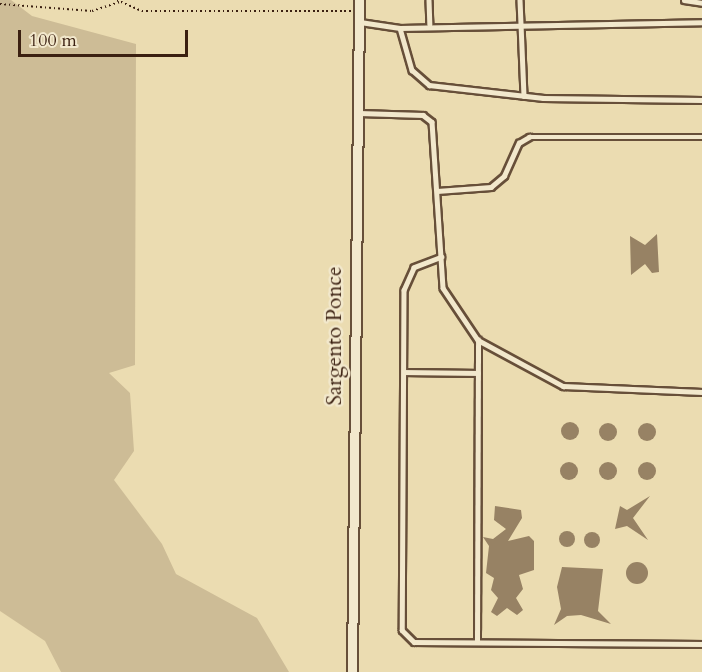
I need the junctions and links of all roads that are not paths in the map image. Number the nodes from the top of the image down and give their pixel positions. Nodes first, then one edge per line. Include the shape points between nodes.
1 (429, 0) edge
2 (520, 0) edge
3 (684, 0) edge
4 (702, 3) edge
5 (359, 5) edge
6 (360, 21) junction
7 (702, 22) edge
8 (430, 24) junction
9 (524, 24) junction
10 (400, 28) junction
11 (524, 96) junction
12 (702, 100) edge
13 (359, 113) junction
14 (702, 137) edge
15 (437, 191) junction
16 (442, 257) junction
17 (478, 340) junction
18 (404, 372) junction
19 (478, 373) junction
20 (702, 392) edge
21 (477, 641) junction
22 (702, 644) edge
23 (352, 672) edge

1 - 8 lane
2 - 9 lane
3 - 4 lane
5 - 6 street, Sargento Ponce
6 - 10 lane
6 - 13 street, Sargento Ponce
7 - 9 lane
8 - 9 lane
8 - 10 lane
9 - 11 lane
10 - 11 lane via 421,82
11 - 12 lane
13 - 15 lane via 428,118
13 - 23 street, Sargento Ponce
14 - 15 lane via 529,137 519,143 504,176 491,187
15 - 16 lane
16 - 17 lane via 446,297
16 - 18 lane via 414,268 405,282
17 - 19 lane
17 - 20 lane via 563,386
18 - 19 lane
18 - 21 lane via 400,622 414,642
19 - 21 lane
21 - 22 lane

